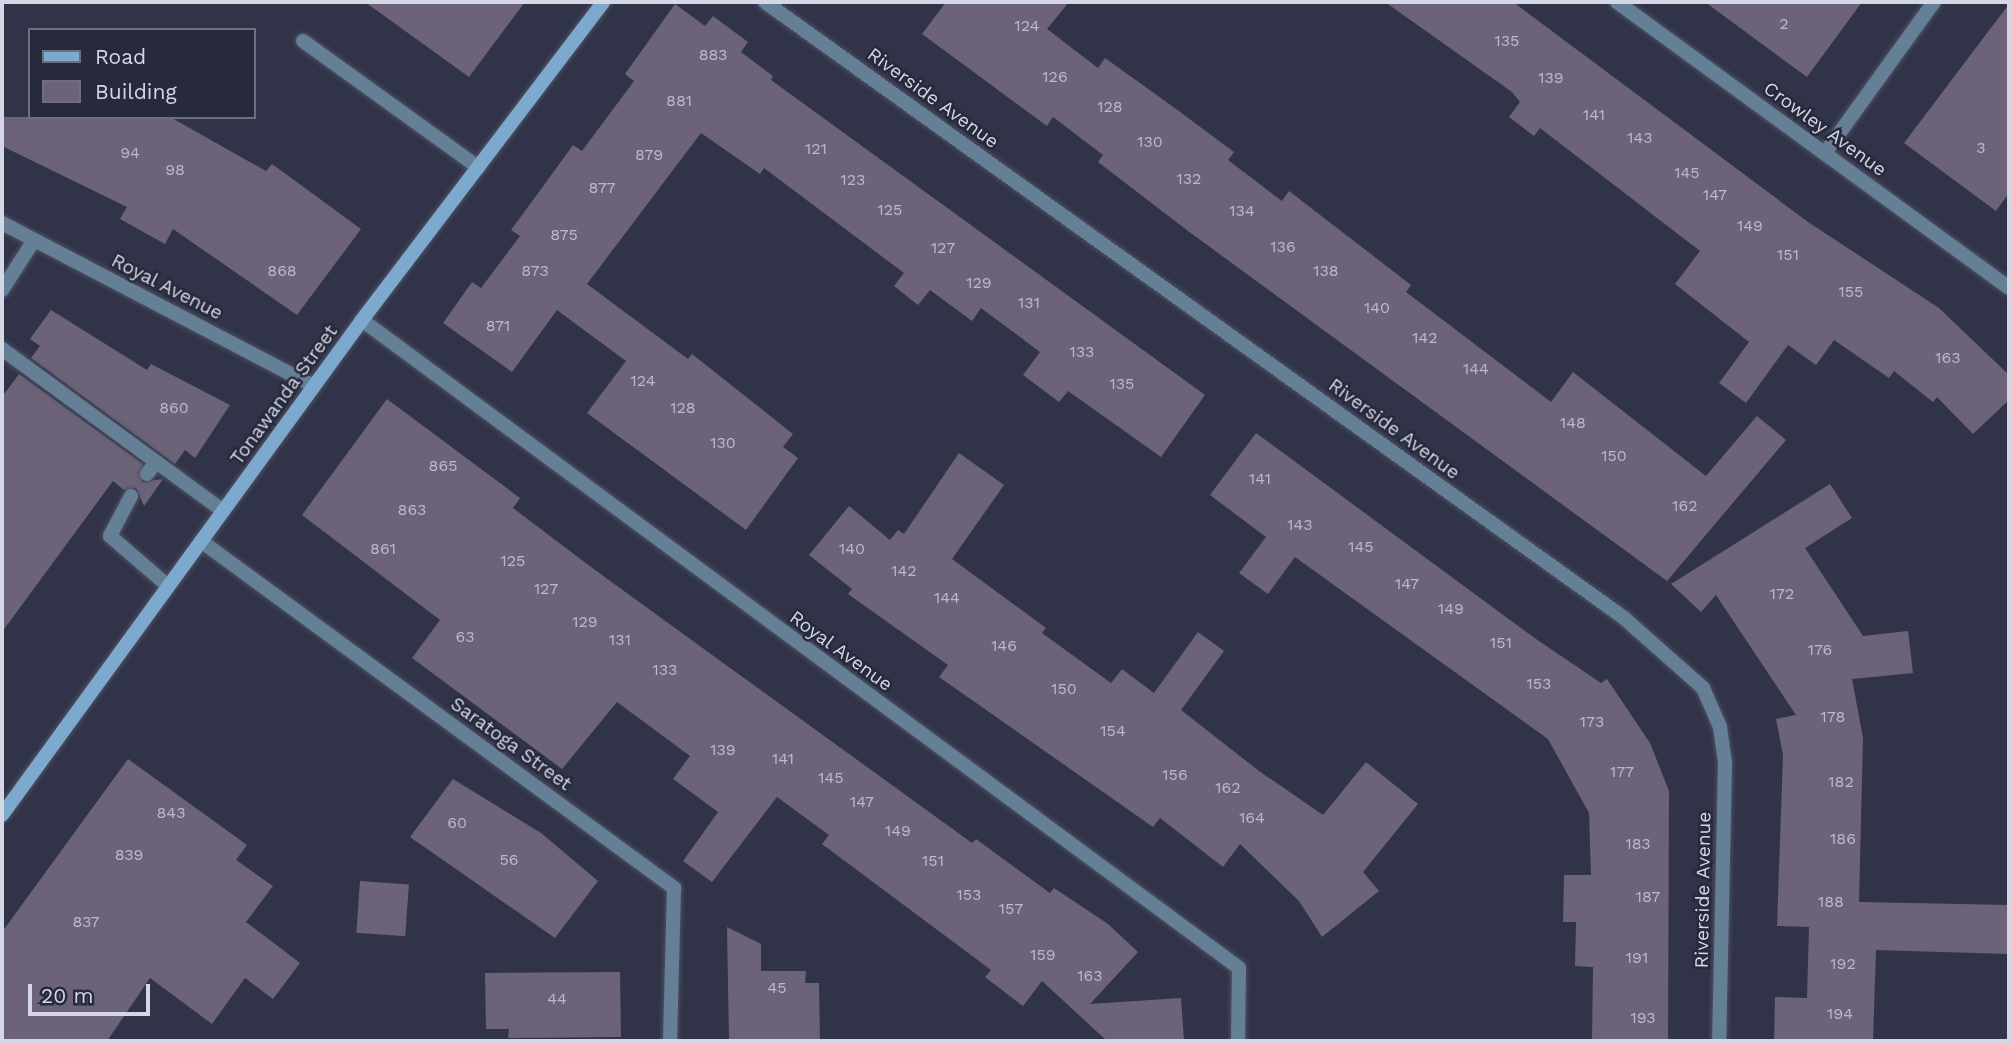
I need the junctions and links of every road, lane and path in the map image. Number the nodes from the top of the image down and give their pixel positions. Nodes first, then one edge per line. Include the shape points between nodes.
1 (603, 2) edge
2 (765, 2) edge
3 (1617, 2) edge
4 (1934, 2) edge
5 (303, 41) dead end
6 (1825, 153) junction
7 (478, 167) junction
8 (2, 223) edge
9 (34, 240) junction
10 (2009, 288) edge
11 (2, 290) edge
12 (362, 320) junction
13 (2, 349) edge
14 (314, 386) junction
15 (131, 496) dead end
16 (223, 511) junction
17 (201, 541) junction
18 (168, 586) junction
19 (2, 814) edge
20 (670, 1041) edge
21 (1238, 1041) edge
22 (1719, 1041) edge

1 - 7 street, Tonawanda Street
2 - 22 street, Riverside Avenue via 1624,618 1703,688 1720,727 1726,763
3 - 6 street, Crowley Avenue
4 - 6 street
5 - 7 street
6 - 10 street, Crowley Avenue
7 - 12 street, Tonawanda Street
8 - 9 street, Royal Avenue
9 - 11 street
9 - 14 street, Royal Avenue
12 - 14 street, Tonawanda Street
12 - 21 street, Royal Avenue via 1239,968
13 - 16 street via 152,468
14 - 16 street, Tonawanda Street
15 - 18 street via 110,536
16 - 17 street, Tonawanda Street
17 - 18 street, Tonawanda Street
17 - 20 street, Saratoga Street via 674,888
18 - 19 street, Tonawanda Street

